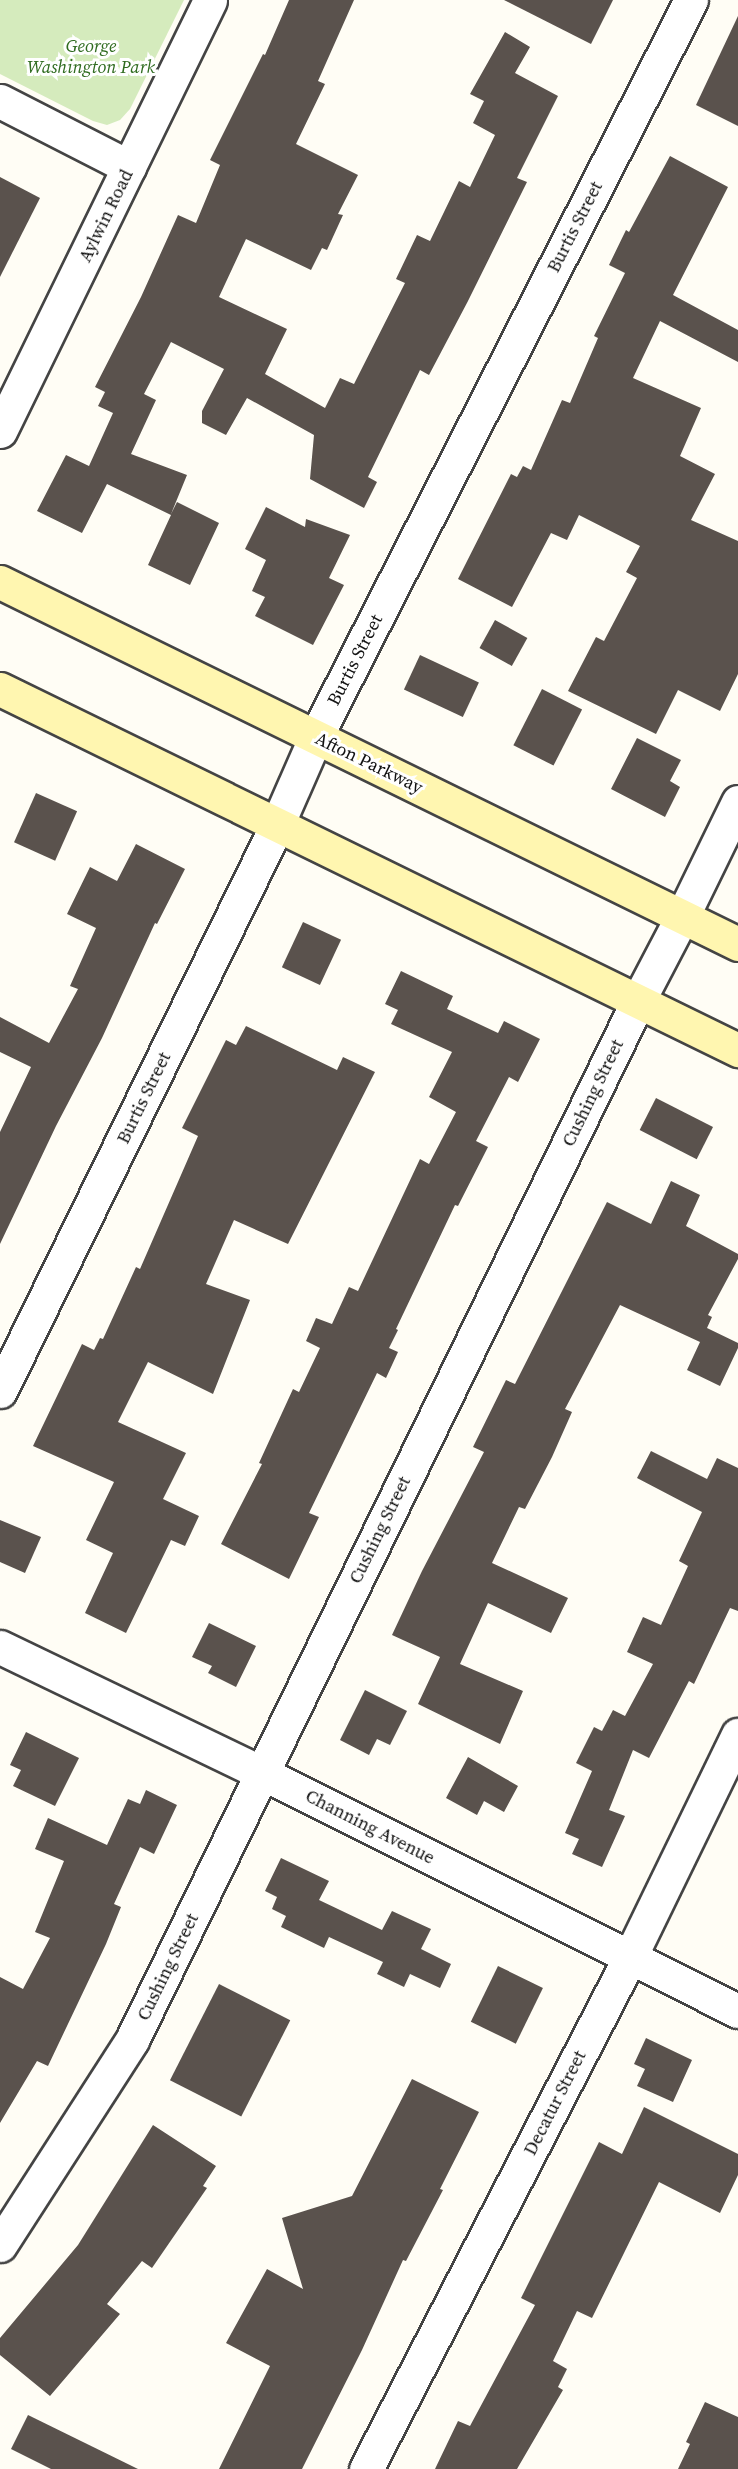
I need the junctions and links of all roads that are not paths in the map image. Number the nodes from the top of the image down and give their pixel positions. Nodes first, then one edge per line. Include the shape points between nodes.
1 (210, 0) edge
2 (691, 0) edge
3 (0, 101) edge
4 (129, 167) junction
5 (0, 431) edge
6 (0, 582) edge
7 (0, 689) edge
8 (316, 736) junction
9 (738, 802) edge
10 (278, 825) junction
11 (682, 917) junction
12 (738, 944) edge
13 (638, 1001) junction
14 (738, 1050) edge
15 (0, 1391) edge
16 (0, 1647) edge
17 (738, 1735) edge
18 (262, 1773) junction
19 (630, 1957) junction
20 (738, 2011) edge
21 (0, 2245) edge
22 (366, 2469) edge

1 - 4 street, Aylwin Road
2 - 8 street, Burtis Street
3 - 4 street
4 - 5 street, Aylwin Road
6 - 8 street, Afton Parkway
7 - 10 street
8 - 10 street, Burtis Street
8 - 11 street, Afton Parkway
9 - 11 street, Cushing Street
10 - 13 street
10 - 15 street, Burtis Street
11 - 12 street, Afton Parkway
11 - 13 street, Cushing Street
13 - 14 street
13 - 18 street, Cushing Street
16 - 18 street, Channing Avenue
17 - 19 street, Decatur Street
18 - 19 street, Channing Avenue
18 - 21 street, Cushing Street via 132,2040
19 - 20 street, Channing Avenue
19 - 22 street, Decatur Street

